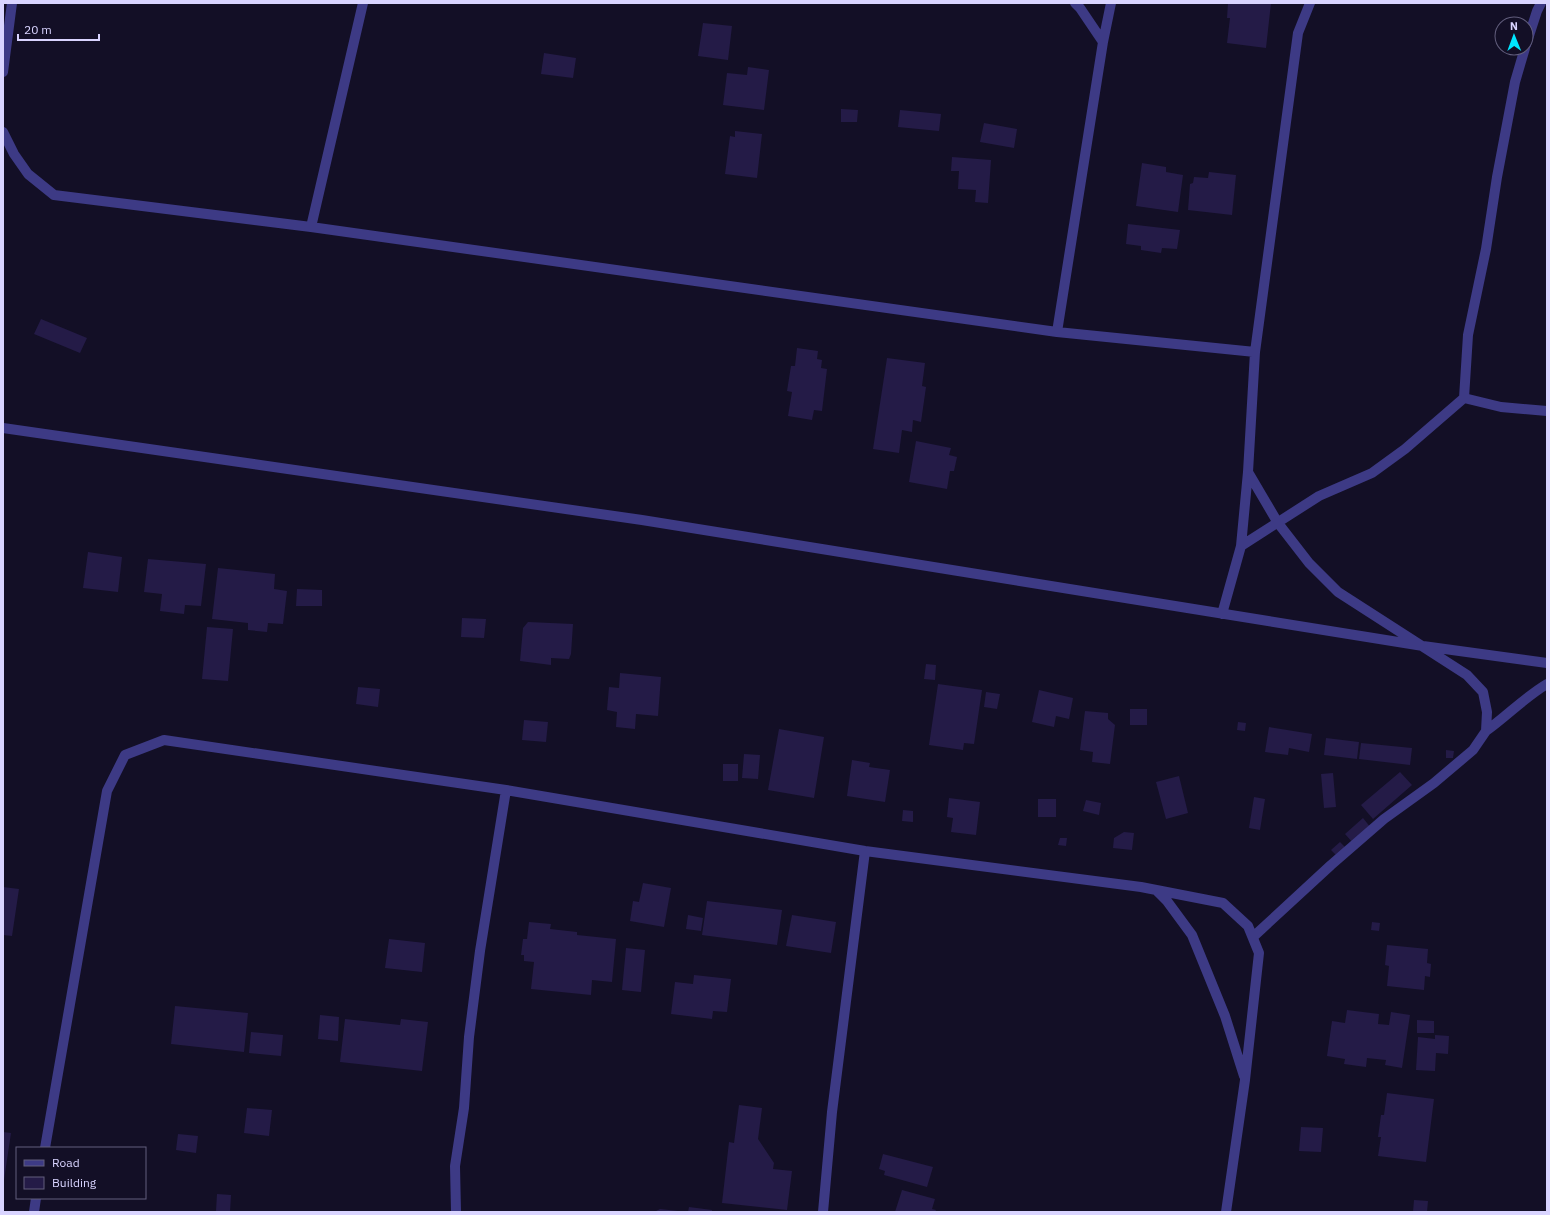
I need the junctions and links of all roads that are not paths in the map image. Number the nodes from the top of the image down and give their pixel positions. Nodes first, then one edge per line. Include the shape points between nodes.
1 (12, 3) edge
2 (362, 3) edge
3 (1075, 3) edge
4 (1111, 3) edge
5 (1310, 3) edge
6 (1541, 3) edge
7 (1534, 18) edge
8 (1103, 42) junction
9 (1523, 56) edge
10 (3, 72) edge
11 (3, 132) edge
12 (311, 227) junction
13 (1058, 332) junction
14 (1255, 352) junction
15 (1464, 398) junction
16 (1547, 411) edge
17 (3, 428) edge
18 (1248, 472) junction
19 (1278, 523) junction
20 (1241, 546) junction
21 (1222, 614) junction
22 (1423, 646) junction
23 (1547, 663) edge
24 (1547, 684) edge
25 (1486, 731) junction
26 (506, 790) junction
27 (865, 851) junction
28 (1156, 890) junction
29 (1253, 937) junction
30 (1245, 1080) junction
31 (45, 1147) edge
32 (36, 1199) edge
33 (34, 1212) edge
34 (456, 1212) edge
35 (823, 1212) edge
36 (1226, 1212) edge

1 - 10 street
2 - 12 street
3 - 8 street
4 - 8 street
5 - 14 street via 1298,34
6 - 7 street
8 - 13 street
9 - 15 street via 1515,82 1468,335
11 - 12 street via 28,174 54,195
12 - 13 street
13 - 14 street
14 - 18 street
15 - 16 street via 1501,408
15 - 19 street via 1405,449 1372,473 1319,496
17 - 21 street via 642,520
18 - 19 street
18 - 20 street
19 - 20 street
19 - 22 street via 1309,563 1338,592
20 - 21 street
21 - 22 street
22 - 23 street
22 - 25 street via 1467,675 1482,692 1488,712
24 - 25 street via 1529,695
25 - 29 street via 1473,750 1434,783 1384,819
26 - 27 street
26 - 31 street via 164,740 125,755 107,791
26 - 34 street via 469,1037 464,1108 455,1166
27 - 28 street
27 - 35 street via 832,1112
28 - 29 street via 1223,903 1248,926
28 - 30 street via 1192,935 1225,1016
29 - 30 street via 1259,953
30 - 36 street
32 - 33 street

